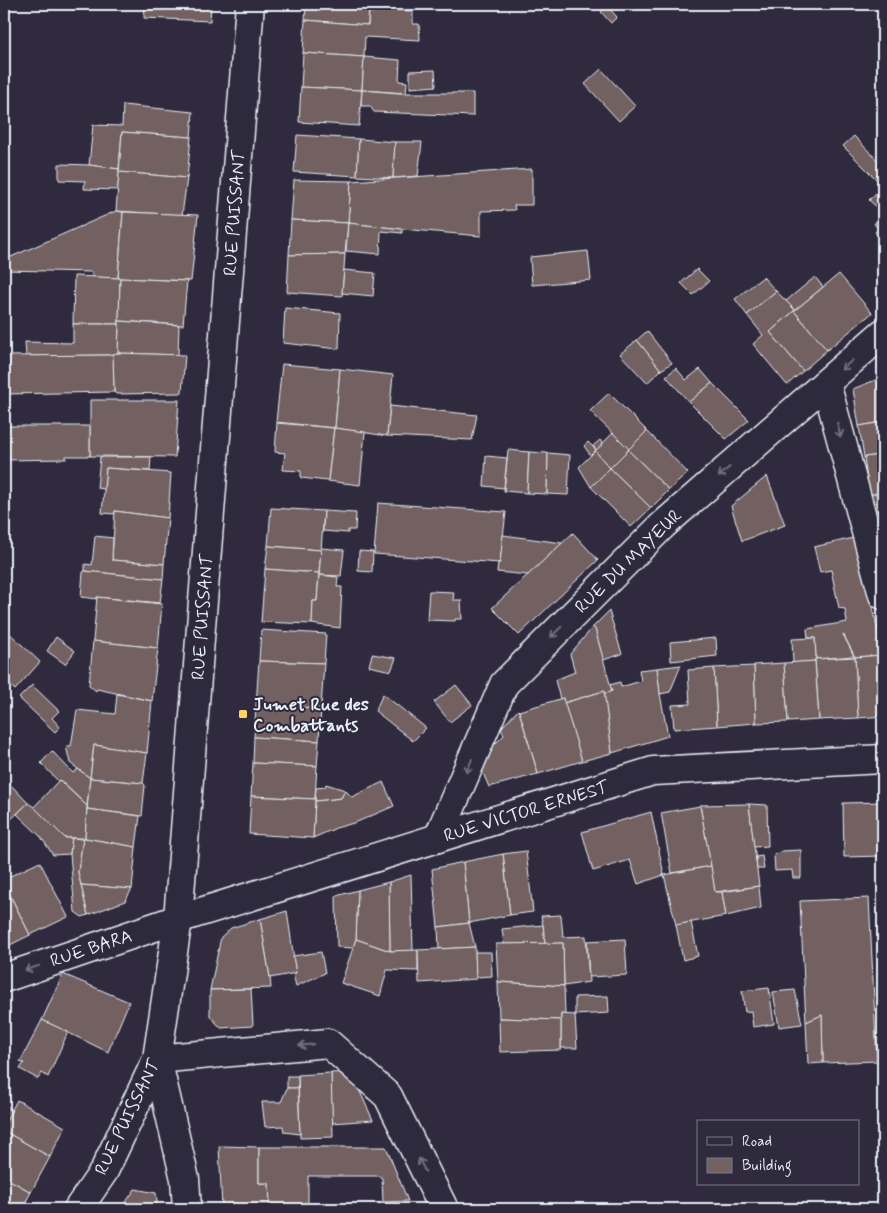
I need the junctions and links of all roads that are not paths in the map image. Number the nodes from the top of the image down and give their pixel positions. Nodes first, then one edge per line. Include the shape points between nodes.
1 (250, 4) edge
2 (883, 333) edge
3 (826, 383) junction
4 (883, 594) edge
5 (883, 759) edge
6 (438, 838) junction
7 (178, 919) junction
8 (4, 978) edge
9 (157, 1059) junction
10 (78, 1209) edge
11 (187, 1209) edge
12 (444, 1209) edge

1 - 7 street, RUE PUISSANT
2 -> 3 street, RUE DU MAYEUR
3 -> 4 street
3 -> 6 street, RUE DU MAYEUR via 663,525 504,684
5 - 6 street, RUE VICTOR ERNEST via 653,771
6 - 7 street, RUE VICTOR ERNEST
7 -> 8 street, RUE BARA
7 - 9 street, RUE PUISSANT
9 - 10 street, RUE PUISSANT via 104,1171
9 - 11 street via 185,1179
12 -> 9 street via 388,1096 328,1043

